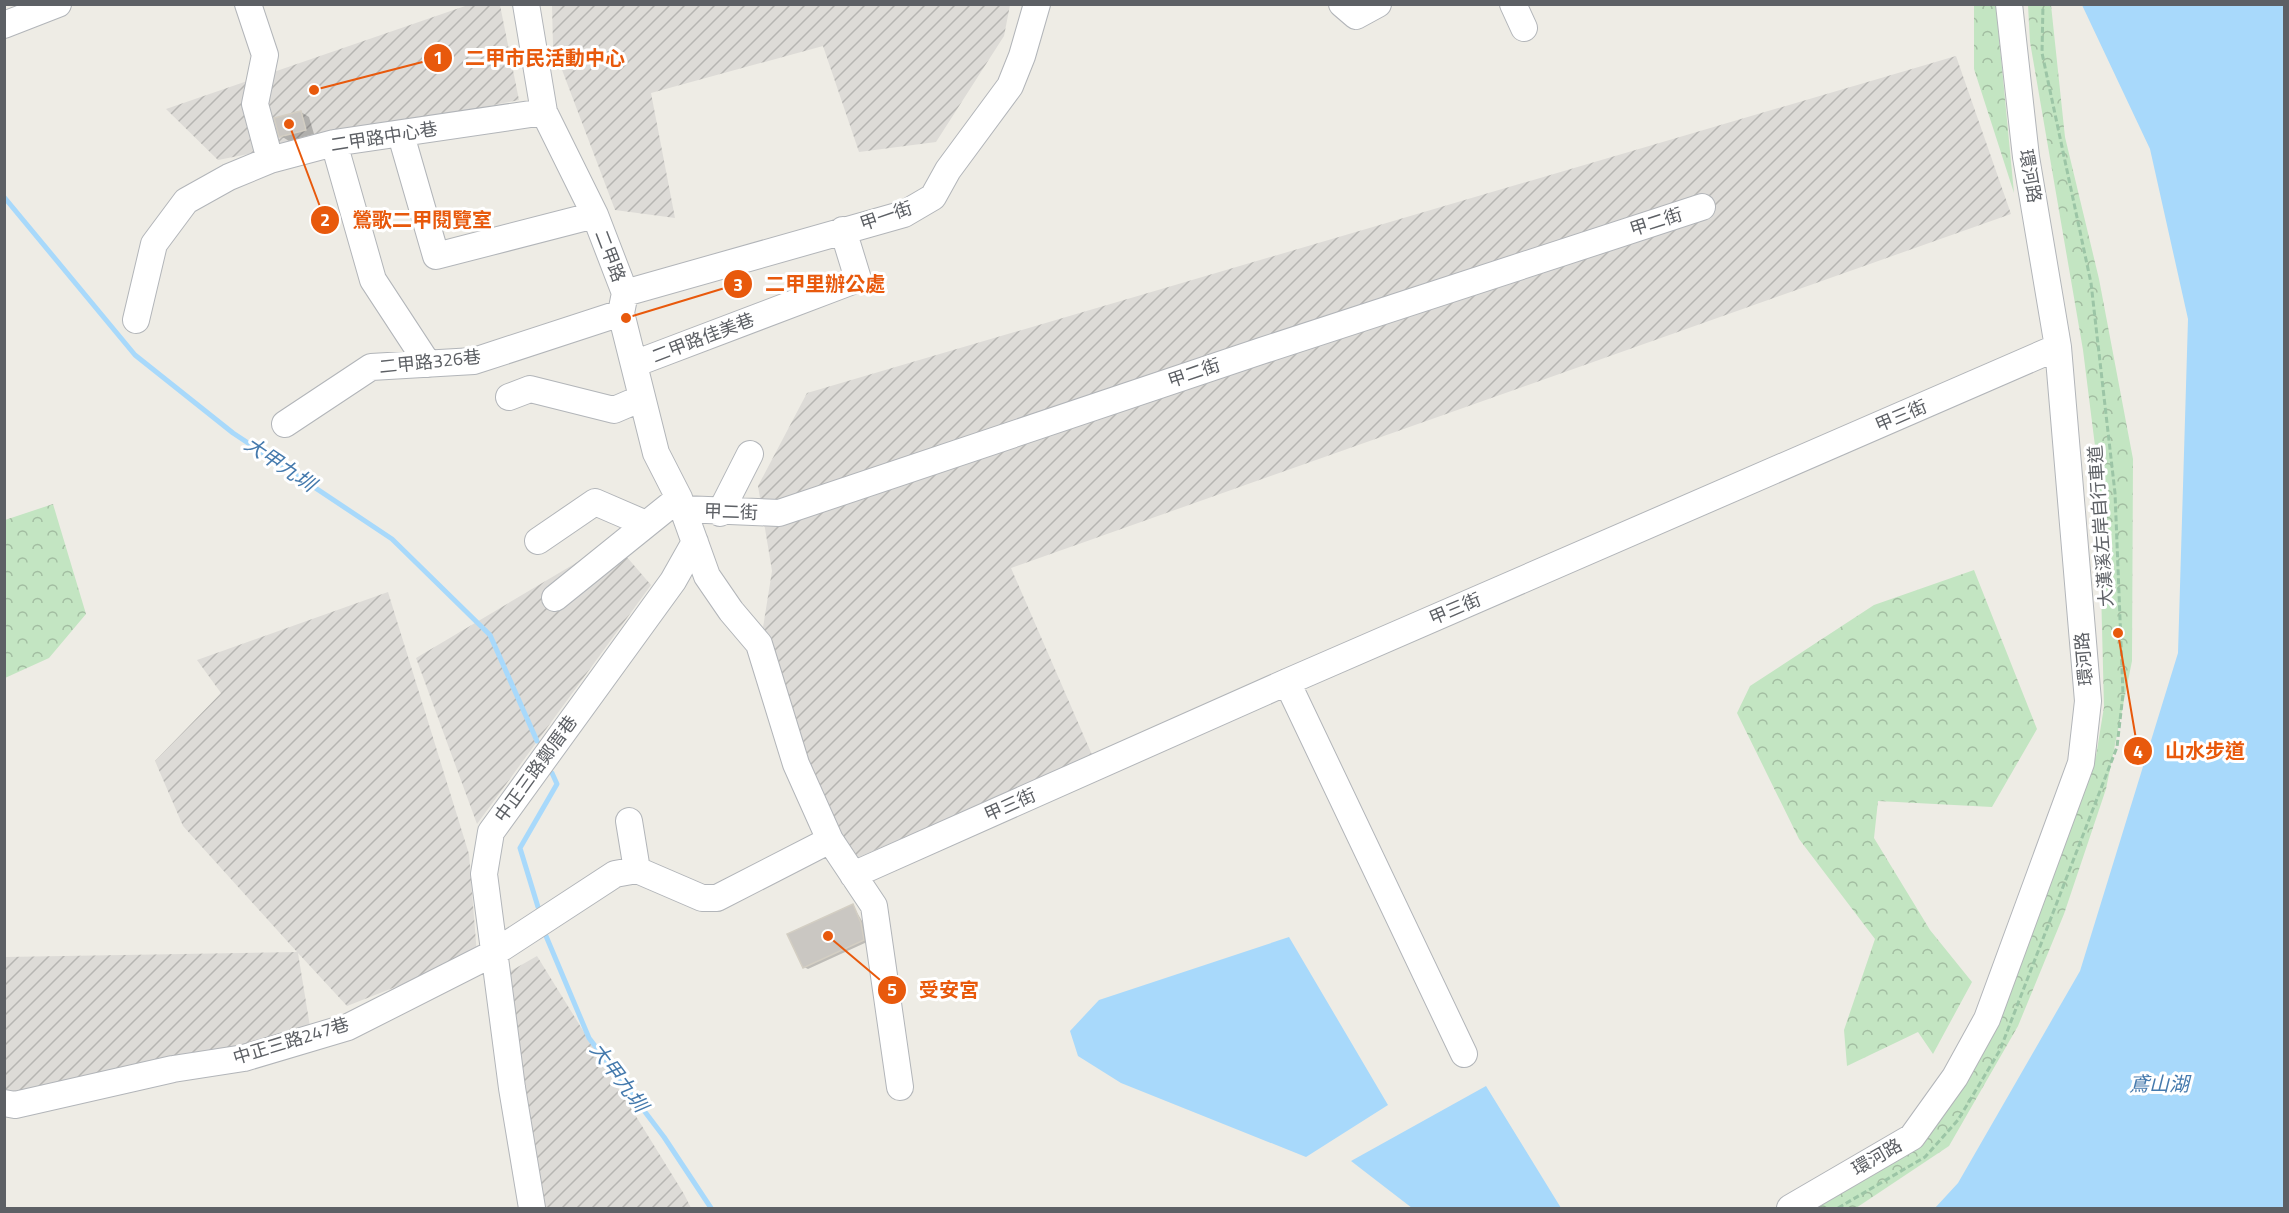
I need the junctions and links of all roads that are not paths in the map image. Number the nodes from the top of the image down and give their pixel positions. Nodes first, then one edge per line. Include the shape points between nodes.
1 (58, 4) edge
2 (248, 4) edge
3 (526, 4) edge
4 (1037, 4) edge
5 (1341, 4) edge
6 (1378, 4) edge
7 (1514, 4) edge
8 (2009, 4) edge
9 (4, 25) edge
10 (1524, 28) dead end
11 (544, 112) junction
12 (401, 135) junction
13 (334, 143) junction
14 (270, 160) junction
15 (1702, 207) dead end
16 (595, 215) junction
17 (843, 230) junction
18 (623, 303) junction
19 (136, 320) dead end
20 (2058, 347) junction
21 (428, 364) junction
22 (634, 364) junction
23 (509, 397) dead end
24 (642, 398) junction
25 (285, 424) dead end
26 (750, 454) dead end
27 (681, 504) junction
28 (720, 513) junction
29 (646, 524) junction
30 (538, 541) dead end
31 (695, 542) junction
32 (555, 598) dead end
33 (1287, 682) junction
34 (629, 821) dead end
35 (830, 840) junction
36 (637, 870) junction
37 (853, 875) junction
38 (494, 952) junction
39 (1464, 1054) dead end
40 (900, 1087) dead end
41 (4, 1104) edge
42 (532, 1209) edge
43 (1790, 1209) edge

1 - 9 street
2 - 14 street via 265,55 255,104
3 - 11 street, 二甲路
4 - 17 street, 甲一街 via 1010,86 948,170 933,197 904,214
5 - 6 street via 1356,16
7 - 10 street
8 - 20 street, 環河路 via 2026,157
11 - 12 street, 二甲路中心巷
11 - 16 street, 二甲路
12 - 13 street, 二甲路中心巷
12 - 16 street via 436,256
13 - 14 street, 二甲路中心巷
13 - 21 street via 373,280
14 - 19 street, 二甲路中心巷 via 186,201 154,244
15 - 28 street, 甲二街 via 778,513
16 - 18 street, 二甲路
17 - 18 street, 甲一街
17 - 22 street, 二甲路佳美巷 via 858,279
18 - 21 street, 二甲路326巷 via 474,361
18 - 22 street, 二甲路
20 - 33 street, 甲三街
20 - 43 street, 環河路 via 2088,700 2081,763 1987,1018 1955,1077 1912,1137
21 - 25 street, 二甲路326巷 via 371,367
22 - 24 street, 二甲路
23 - 24 street via 530,389 615,410
24 - 27 street, 二甲路 via 656,453
26 - 28 street
27 - 28 street, 甲二街
27 - 29 street
27 - 31 street
29 - 30 street via 595,502
29 - 32 street
31 - 35 street via 707,576 759,644 796,764
31 - 38 street, 中正三路鄭厝巷 via 673,581 491,832 484,874
33 - 37 street, 甲三街
33 - 39 street
34 - 36 street
35 - 36 street via 717,898 702,898
35 - 37 street
36 - 38 street, 中正三路247巷 via 615,874
37 - 40 street via 874,906
38 - 41 street, 中正三路247巷 via 336,1030 244,1058 150,1074 15,1105
38 - 42 street, 中正三路鄭厝巷

